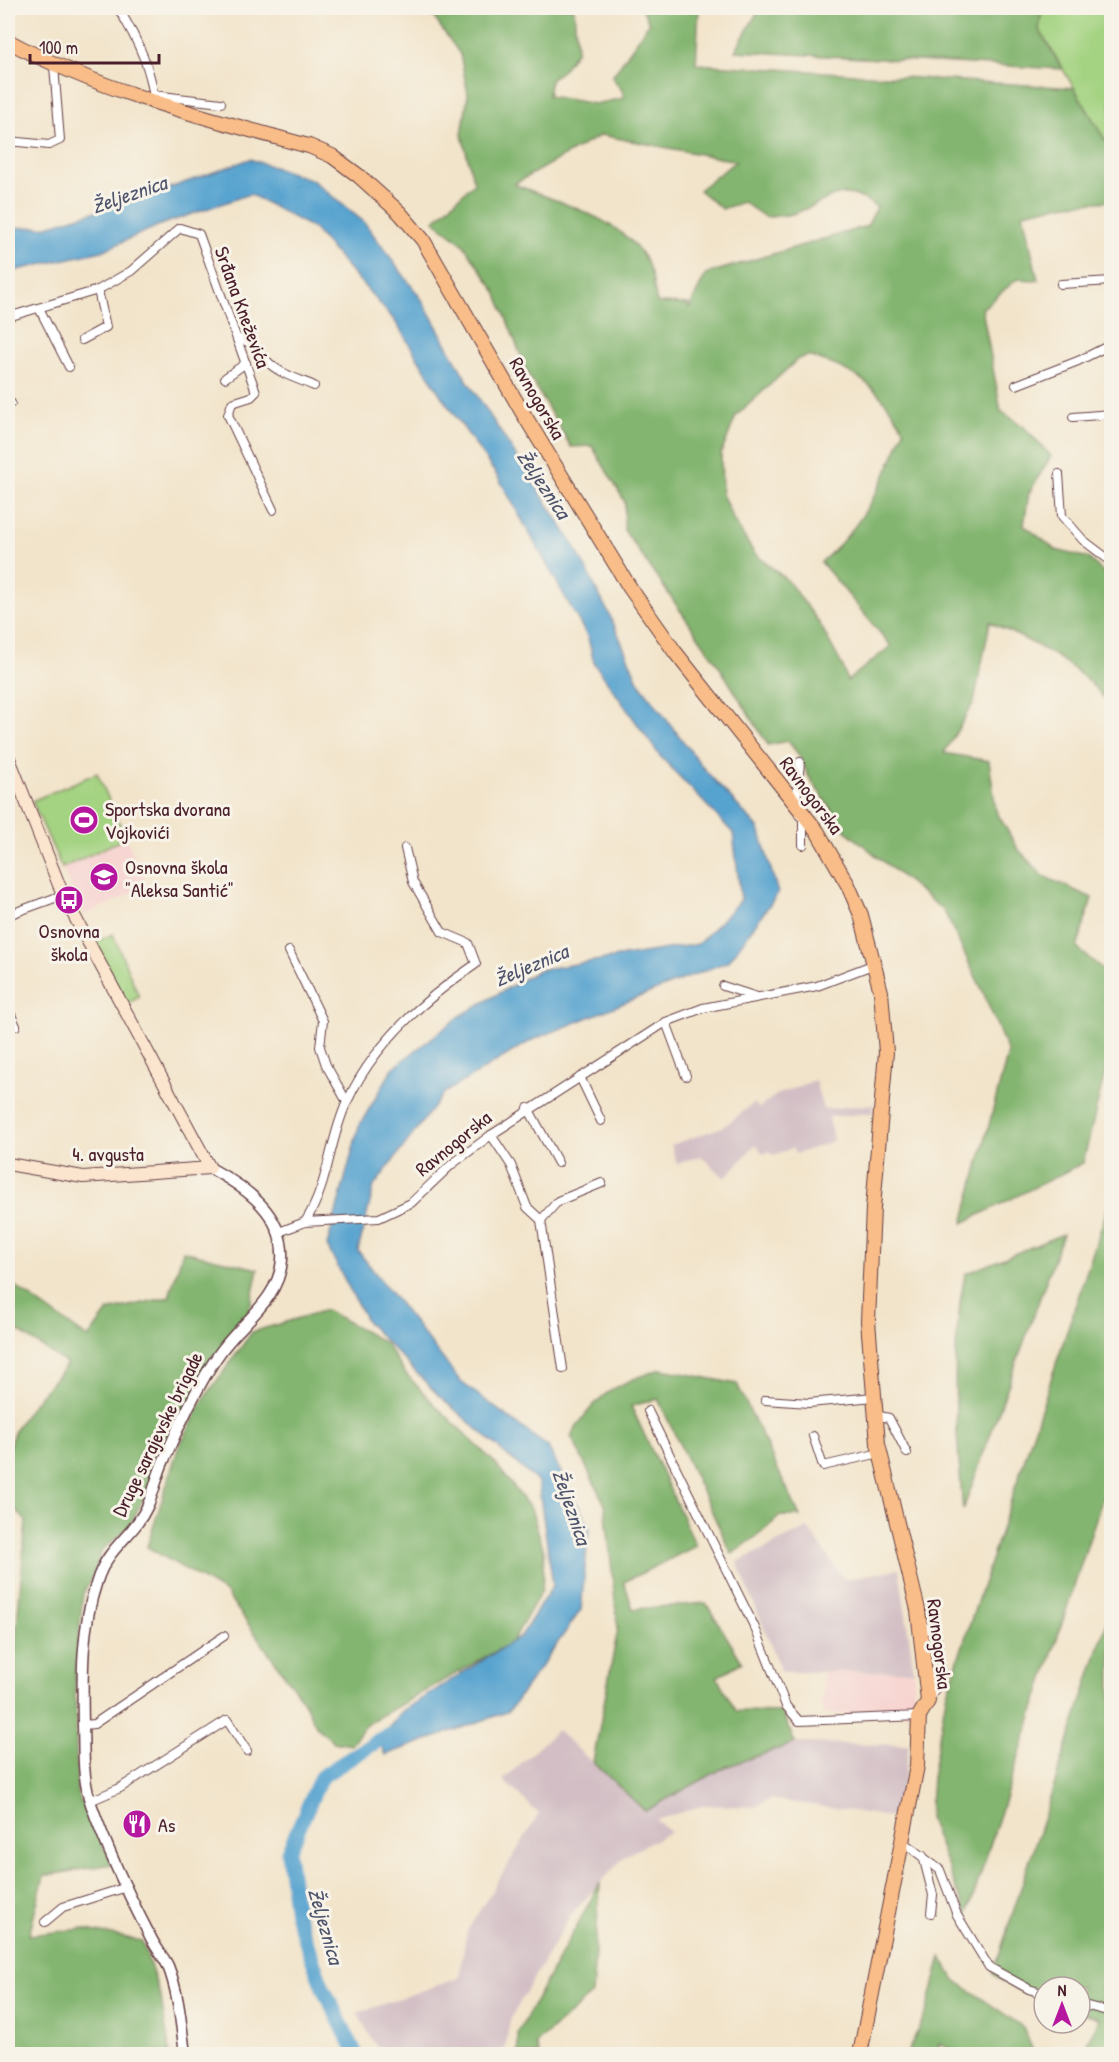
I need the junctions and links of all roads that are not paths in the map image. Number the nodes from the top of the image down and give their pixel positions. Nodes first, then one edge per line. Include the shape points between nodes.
1 (118, 8) edge
2 (8, 41) edge
3 (54, 66) junction
4 (154, 98) junction
5 (221, 103) dead end
6 (8, 141) edge
7 (1112, 281) edge
8 (1061, 285) dead end
9 (98, 290) junction
10 (39, 308) junction
11 (8, 317) edge
12 (237, 338) junction
13 (82, 340) dead end
14 (1112, 344) edge
15 (246, 363) junction
16 (69, 367) dead end
17 (225, 378) dead end
18 (1016, 385) dead end
19 (314, 386) dead end
20 (1112, 414) edge
21 (1073, 417) dead end
22 (1059, 474) dead end
23 (273, 510) dead end
24 (1112, 562) edge
25 (8, 756) edge
26 (800, 762) dead end
27 (796, 802) junction
28 (802, 845) dead end
29 (405, 848) dead end
30 (63, 895) junction
31 (8, 915) edge
32 (289, 951) dead end
33 (875, 964) junction
34 (723, 986) dead end
35 (757, 997) junction
36 (8, 1008) edge
37 (666, 1022) junction
38 (16, 1026) dead end
39 (686, 1076) dead end
40 (580, 1077) junction
41 (347, 1102) junction
42 (528, 1108) junction
43 (601, 1121) dead end
44 (491, 1135) junction
45 (558, 1163) dead end
46 (8, 1164) edge
47 (210, 1168) junction
48 (602, 1183) dead end
49 (541, 1220) junction
50 (305, 1222) junction
51 (279, 1232) junction
52 (563, 1369) dead end
53 (874, 1397) junction
54 (765, 1400) dead end
55 (648, 1411) dead end
56 (875, 1414) junction
57 (813, 1436) dead end
58 (880, 1453) junction
59 (907, 1453) dead end
60 (224, 1636) dead end
61 (919, 1716) junction
62 (83, 1725) junction
63 (247, 1751) dead end
64 (90, 1801) junction
65 (903, 1842) junction
66 (923, 1855) junction
67 (127, 1887) junction
68 (931, 1913) dead end
69 (45, 1922) dead end
70 (1032, 1990) edge
71 (1092, 2007) edge
72 (1112, 2021) edge
73 (185, 2055) edge
74 (860, 2055) edge

1 - 4 street via 153,83
2 - 3 main road, Ravnogorska
3 - 4 main road, Ravnogorska
3 - 6 street via 60,140 49,146
4 - 5 street
4 - 27 main road, Ravnogorska via 332,156 400,213 423,240 452,286 521,410 630,588 675,652
7 - 8 street
9 - 10 street, Srđana Kneževića
9 - 12 street, Srđana Kneževića via 131,271 180,228 189,229 199,234
9 - 13 street via 106,327
10 - 11 street, Srđana Kneževića
10 - 16 street
12 - 15 street, Srđana Kneževića
12 - 19 street via 255,345 279,371
14 - 18 street
15 - 17 street
15 - 23 street, Srđana Kneževića via 256,392 232,403 228,415
20 - 21 street
22 - 24 street via 1062,516 1083,540
25 - 30 main road
26 - 27 street
27 - 28 street via 795,808 803,819
27 - 33 main road, Ravnogorska via 848,885
29 - 41 street via 413,882 442,932 468,943 477,964 413,1012 378,1053
30 - 31 street
30 - 47 main road
32 - 41 street via 323,1021 320,1047
33 - 35 street, Ravnogorska via 817,986
33 - 53 main road, Ravnogorska via 886,1052 868,1321
34 - 35 street
35 - 37 street, Ravnogorska via 703,1008
36 - 38 street
37 - 39 street
37 - 40 street, Ravnogorska
40 - 42 street, Ravnogorska
40 - 43 street
41 - 50 street via 326,1175
42 - 44 street, Ravnogorska
42 - 45 street
44 - 49 street via 511,1165 527,1207
44 - 50 street, Ravnogorska via 451,1165 411,1203 379,1218
46 - 47 main road, 4. avgusta via 83,1177
47 - 51 street, Druge sarajevske brigade via 256,1197
48 - 49 street via 558,1200
49 - 52 street
50 - 51 street, Ravnogorska
51 - 62 street, Druge sarajevske brigade via 282,1263 276,1283 264,1304 218,1355 163,1462 147,1508 103,1565 84,1650
53 - 54 street via 809,1403
53 - 56 main road, Ravnogorska
55 - 61 street via 755,1628 786,1706 799,1721
56 - 58 main road, Ravnogorska
56 - 59 street via 890,1418
57 - 58 street via 823,1466
58 - 61 main road, Ravnogorska via 920,1622 928,1701
60 - 62 street via 94,1724
61 - 65 main road, Ravnogorska via 917,1766
62 - 64 street, Druge sarajevske brigade via 83,1761
63 - 64 street via 226,1720 120,1788
64 - 67 street, Druge sarajevske brigade
65 - 66 street
65 - 74 main road, Ravnogorska
66 - 68 street via 933,1895
66 - 70 street via 940,1870 957,1915 989,1967
67 - 69 street via 63,1907
67 - 73 street, Druge sarajevske brigade via 167,1965
71 - 72 street via 1107,2011

